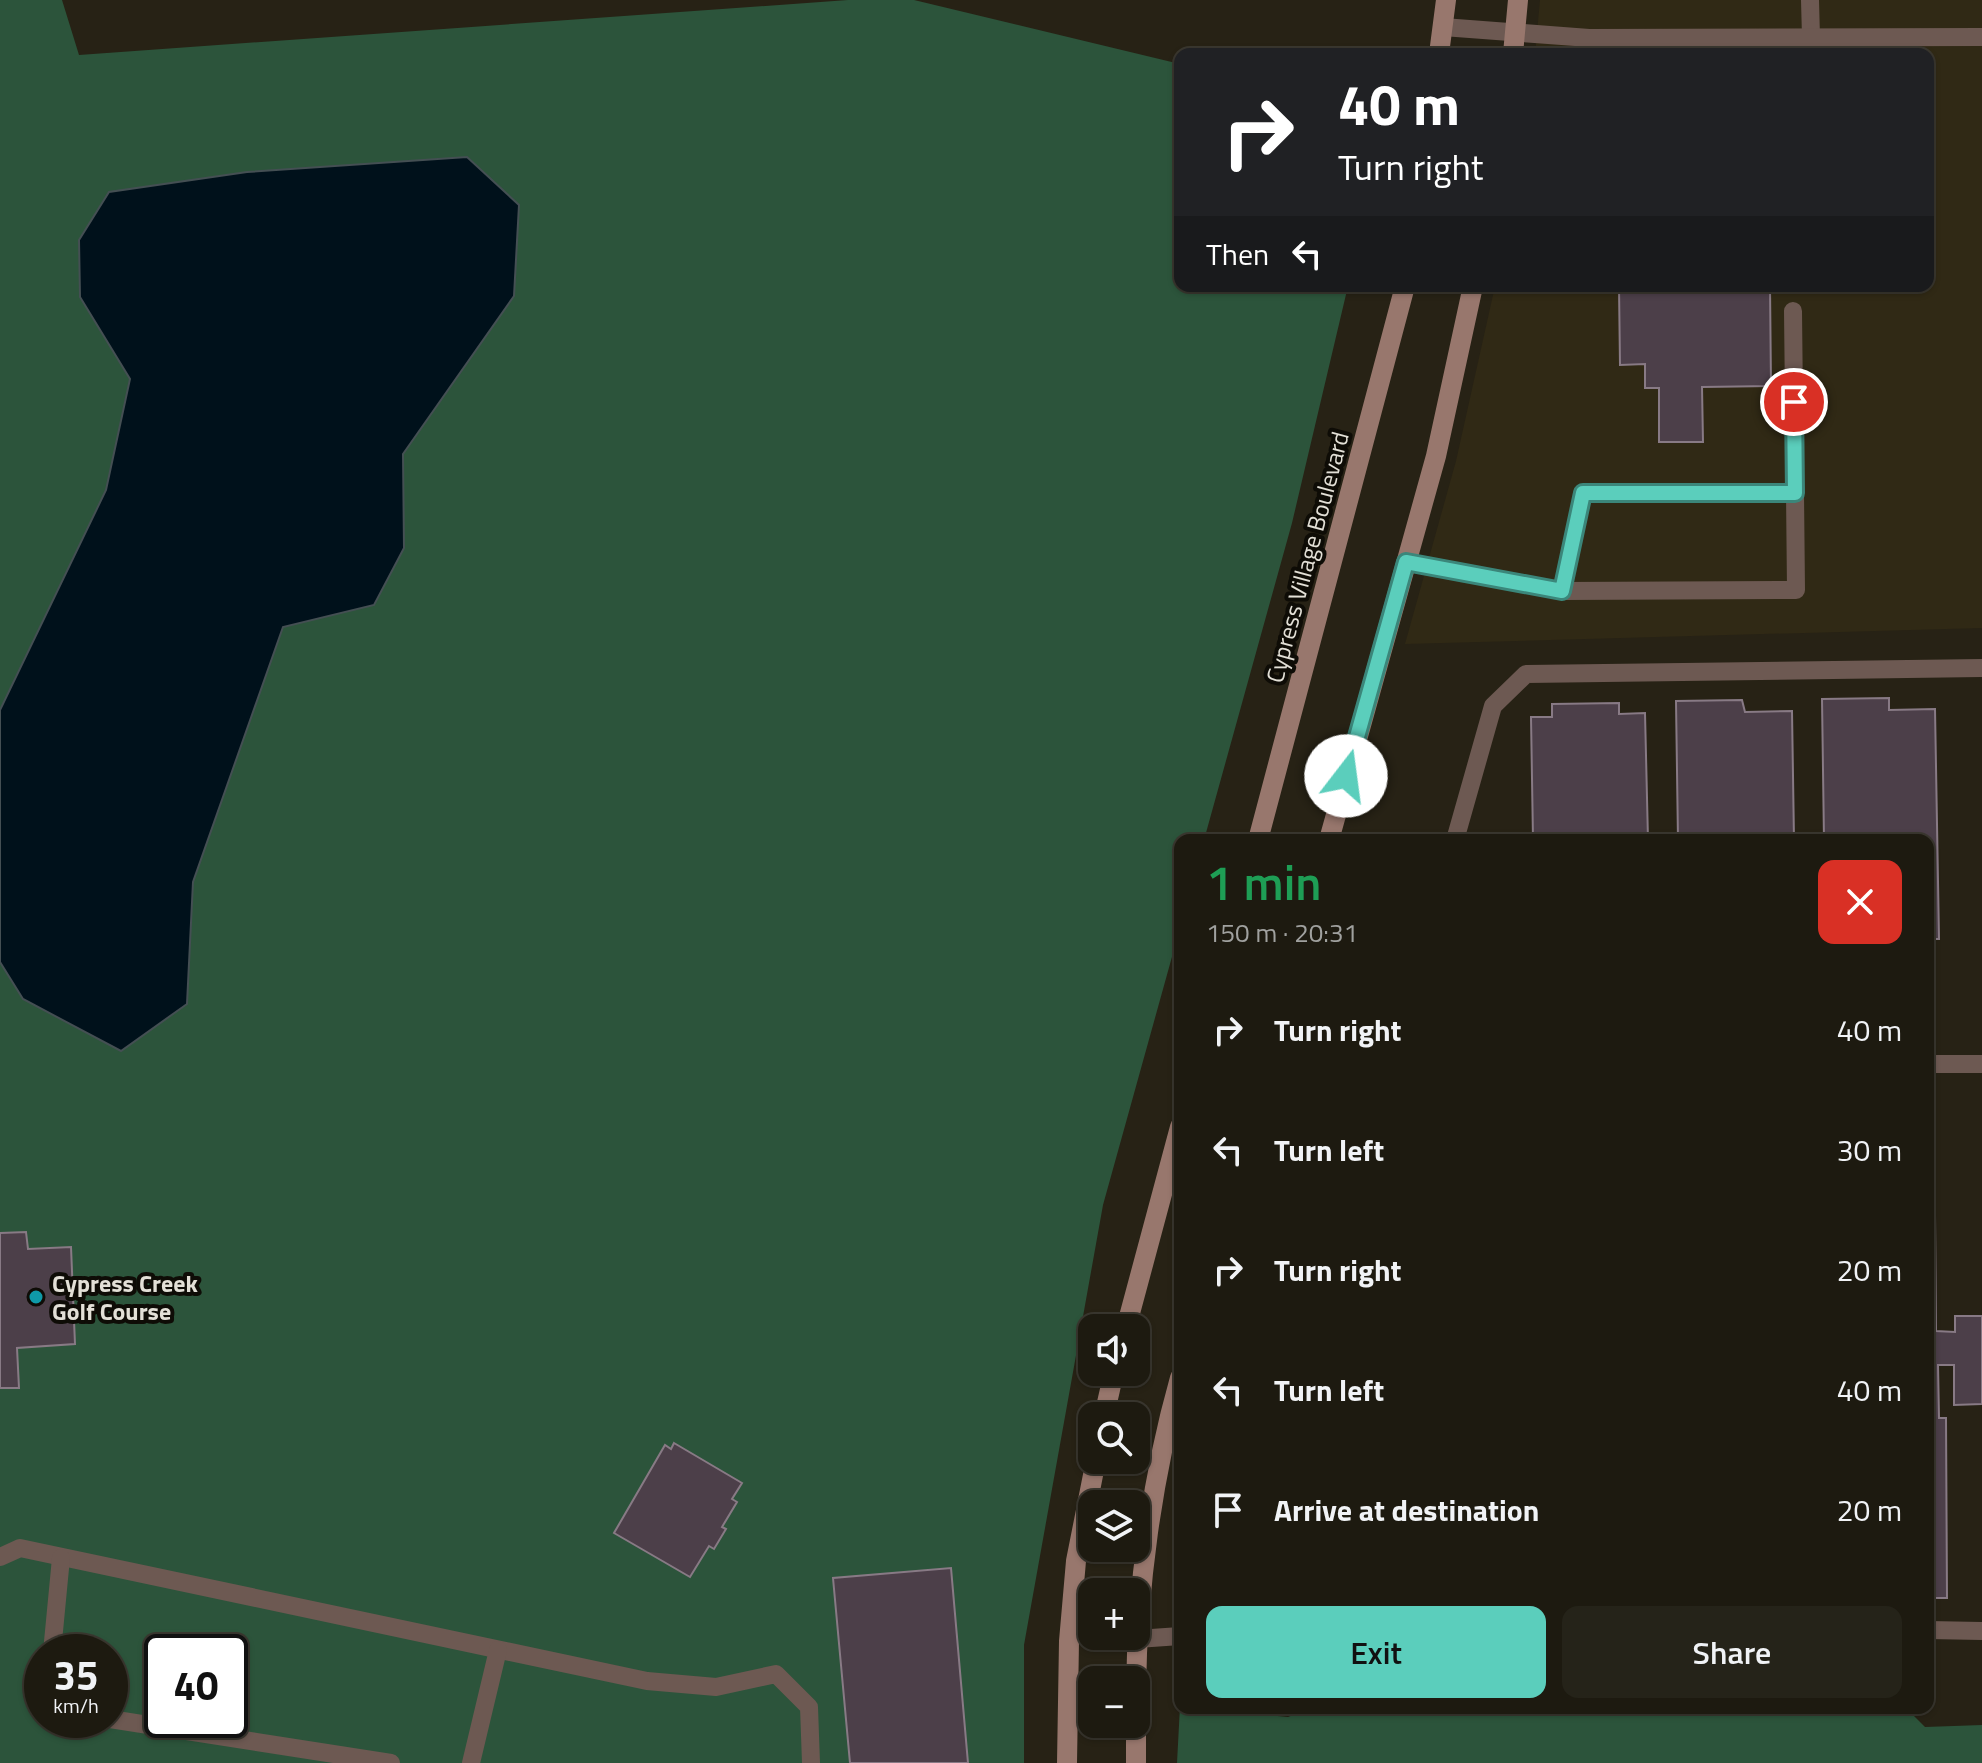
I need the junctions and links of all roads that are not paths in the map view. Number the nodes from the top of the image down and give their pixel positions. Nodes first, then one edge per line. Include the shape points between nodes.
1 (1446, 0) edge
2 (1518, 0) edge
3 (1810, 0) edge
4 (1443, 27) junction
5 (1811, 37) junction
6 (1982, 37) edge
7 (1514, 44) edge
8 (1440, 48) edge
9 (1403, 292) edge
10 (1472, 292) edge
11 (1793, 311) dead end
12 (1795, 493) junction
13 (1406, 562) junction
14 (1562, 591) junction
15 (1982, 668) edge
16 (1260, 834) edge
17 (1331, 834) edge
18 (1457, 834) edge
19 (1934, 1064) edge
20 (1982, 1064) edge
21 (1174, 1149) edge
22 (1130, 1314) edge
23 (1174, 1415) edge
24 (1093, 1474) edge
25 (0, 1557) edge
26 (61, 1558) junction
27 (1145, 1578) edge
28 (1934, 1630) edge
29 (1982, 1631) edge
30 (54, 1634) edge
31 (1174, 1636) edge
32 (1150, 1638) edge
33 (498, 1650) junction
34 (128, 1722) edge
35 (1136, 1738) edge
36 (391, 1763) edge
37 (471, 1763) edge
38 (811, 1763) edge
39 (1067, 1763) edge
40 (1136, 1763) edge

1 - 4 street
2 - 7 street
3 - 5 lane
4 - 7 lane
4 - 8 street
5 - 6 lane
5 - 7 lane
9 - 16 street, Cypress Village Boulevard
10 - 13 street via 1436,456
11 - 12 lane
12 - 14 lane via 1583,493
12 - 14 lane via 1796,590
13 - 14 lane
13 - 17 street
15 - 18 lane via 1526,674 1493,706
19 - 20 lane
21 - 22 street
23 - 27 street
24 - 39 street via 1076,1561
25 - 26 lane via 20,1548
26 - 30 lane
26 - 33 lane
28 - 29 lane
31 - 32 lane
33 - 37 lane
33 - 38 lane via 647,1681 716,1687 776,1674 809,1707
34 - 36 lane
35 - 40 street

